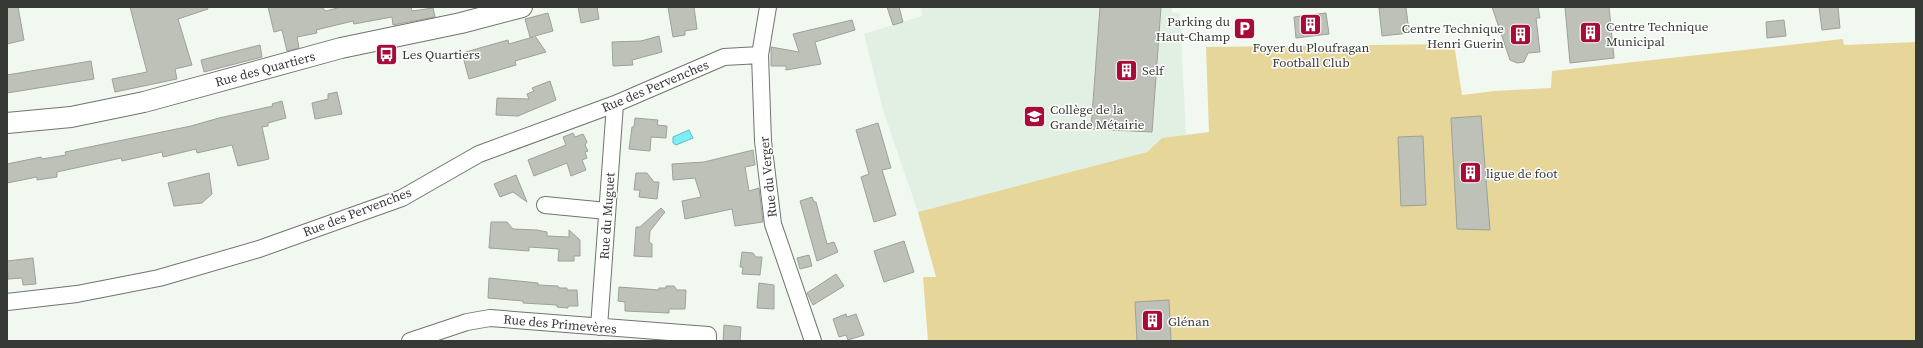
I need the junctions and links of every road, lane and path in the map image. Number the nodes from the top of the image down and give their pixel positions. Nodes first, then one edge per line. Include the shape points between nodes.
1 (522, 7) edge
2 (768, 7) edge
3 (477, 12) edge
4 (760, 55) junction
5 (615, 104) junction
6 (7, 123) edge
7 (545, 205) dead end
8 (607, 211) junction
9 (7, 302) edge
10 (599, 327) junction
11 (410, 341) edge
12 (708, 341) edge
13 (813, 341) edge

1 - 3 main road, Rue des Quartiers
2 - 4 street, Rue du Verger
3 - 6 main road, Rue des Quartiers via 461,23 341,48 144,102 71,117
4 - 5 street, Rue des Pervenches via 724,57
4 - 13 street, Rue du Verger via 763,141 773,224
5 - 8 street, Rue du Muguet
5 - 9 street, Rue des Pervenches via 479,154 402,198 259,248 159,278 77,294
7 - 8 street
8 - 10 street, Rue du Muguet
10 - 11 street, Rue des Primevères via 490,318 467,322
10 - 12 street, Rue des Primevères via 708,335

